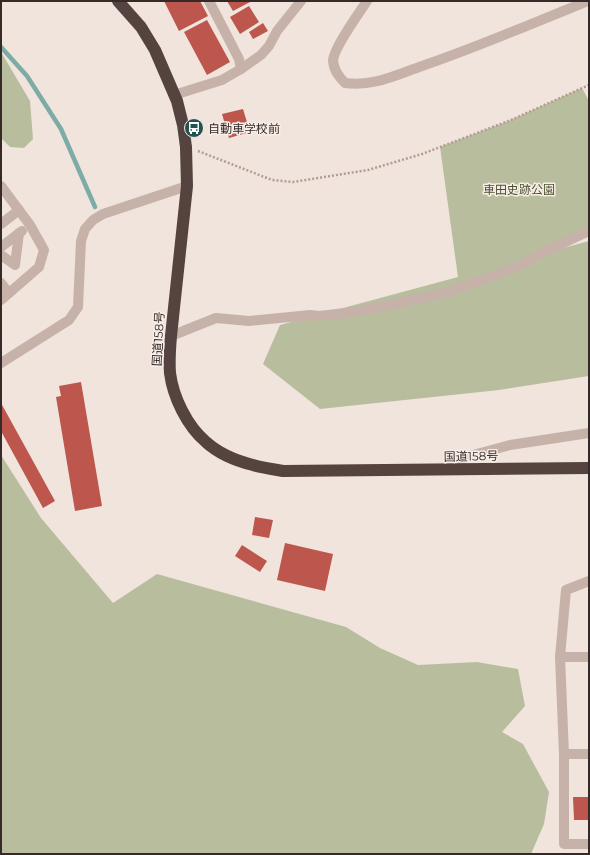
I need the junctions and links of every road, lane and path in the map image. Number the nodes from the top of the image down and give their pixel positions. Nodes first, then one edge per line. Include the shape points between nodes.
1 (118, 1) edge
2 (209, 1) edge
3 (301, 1) edge
4 (367, 1) edge
5 (588, 1) edge
6 (241, 69) junction
7 (589, 85) edge
8 (174, 95) junction
9 (186, 146) junction
10 (1, 186) edge
11 (187, 186) junction
12 (5, 200) edge
13 (18, 210) junction
14 (1, 224) edge
15 (30, 225) junction
16 (589, 231) edge
17 (19, 233) junction
18 (1, 247) edge
19 (1, 255) edge
20 (1, 283) edge
21 (9, 293) junction
22 (1, 300) edge
23 (171, 336) junction
24 (1, 364) edge
25 (589, 433) edge
26 (589, 468) edge
27 (459, 470) junction
28 (589, 581) edge
29 (560, 657) junction
30 (589, 657) edge
31 (564, 754) junction
32 (589, 754) edge
33 (589, 844) edge

1 - 8 highway, 国道158号 via 141,27 155,50
2 - 6 street via 239,59
3 - 6 street via 277,31 269,46
4 - 5 street via 335,52 333,62 336,73 345,83 373,83 455,55
6 - 8 street via 222,80
7 - 9 path via 511,120 422,154 368,170 301,181 272,180
8 - 9 highway, 国道158号
9 - 11 highway, 国道158号
10 - 12 street
11 - 23 highway, 国道158号
11 - 24 street via 103,214 93,220 85,229 81,241 78,307 69,320
12 - 13 street
13 - 14 street
13 - 15 street
15 - 17 street
15 - 21 street via 44,250 39,267
16 - 23 street via 517,267 448,292 362,312 249,321 216,318
17 - 18 street
17 - 19 street via 15,265
20 - 21 street
21 - 22 street
23 - 27 highway, 国道158号 via 170,374 177,400 189,424 206,442 228,456 252,465 283,471
25 - 27 street via 510,445 462,458
26 - 27 highway, 国道158号
28 - 29 street via 566,590
29 - 30 street
29 - 31 street
31 - 32 street
31 - 33 street via 564,844

